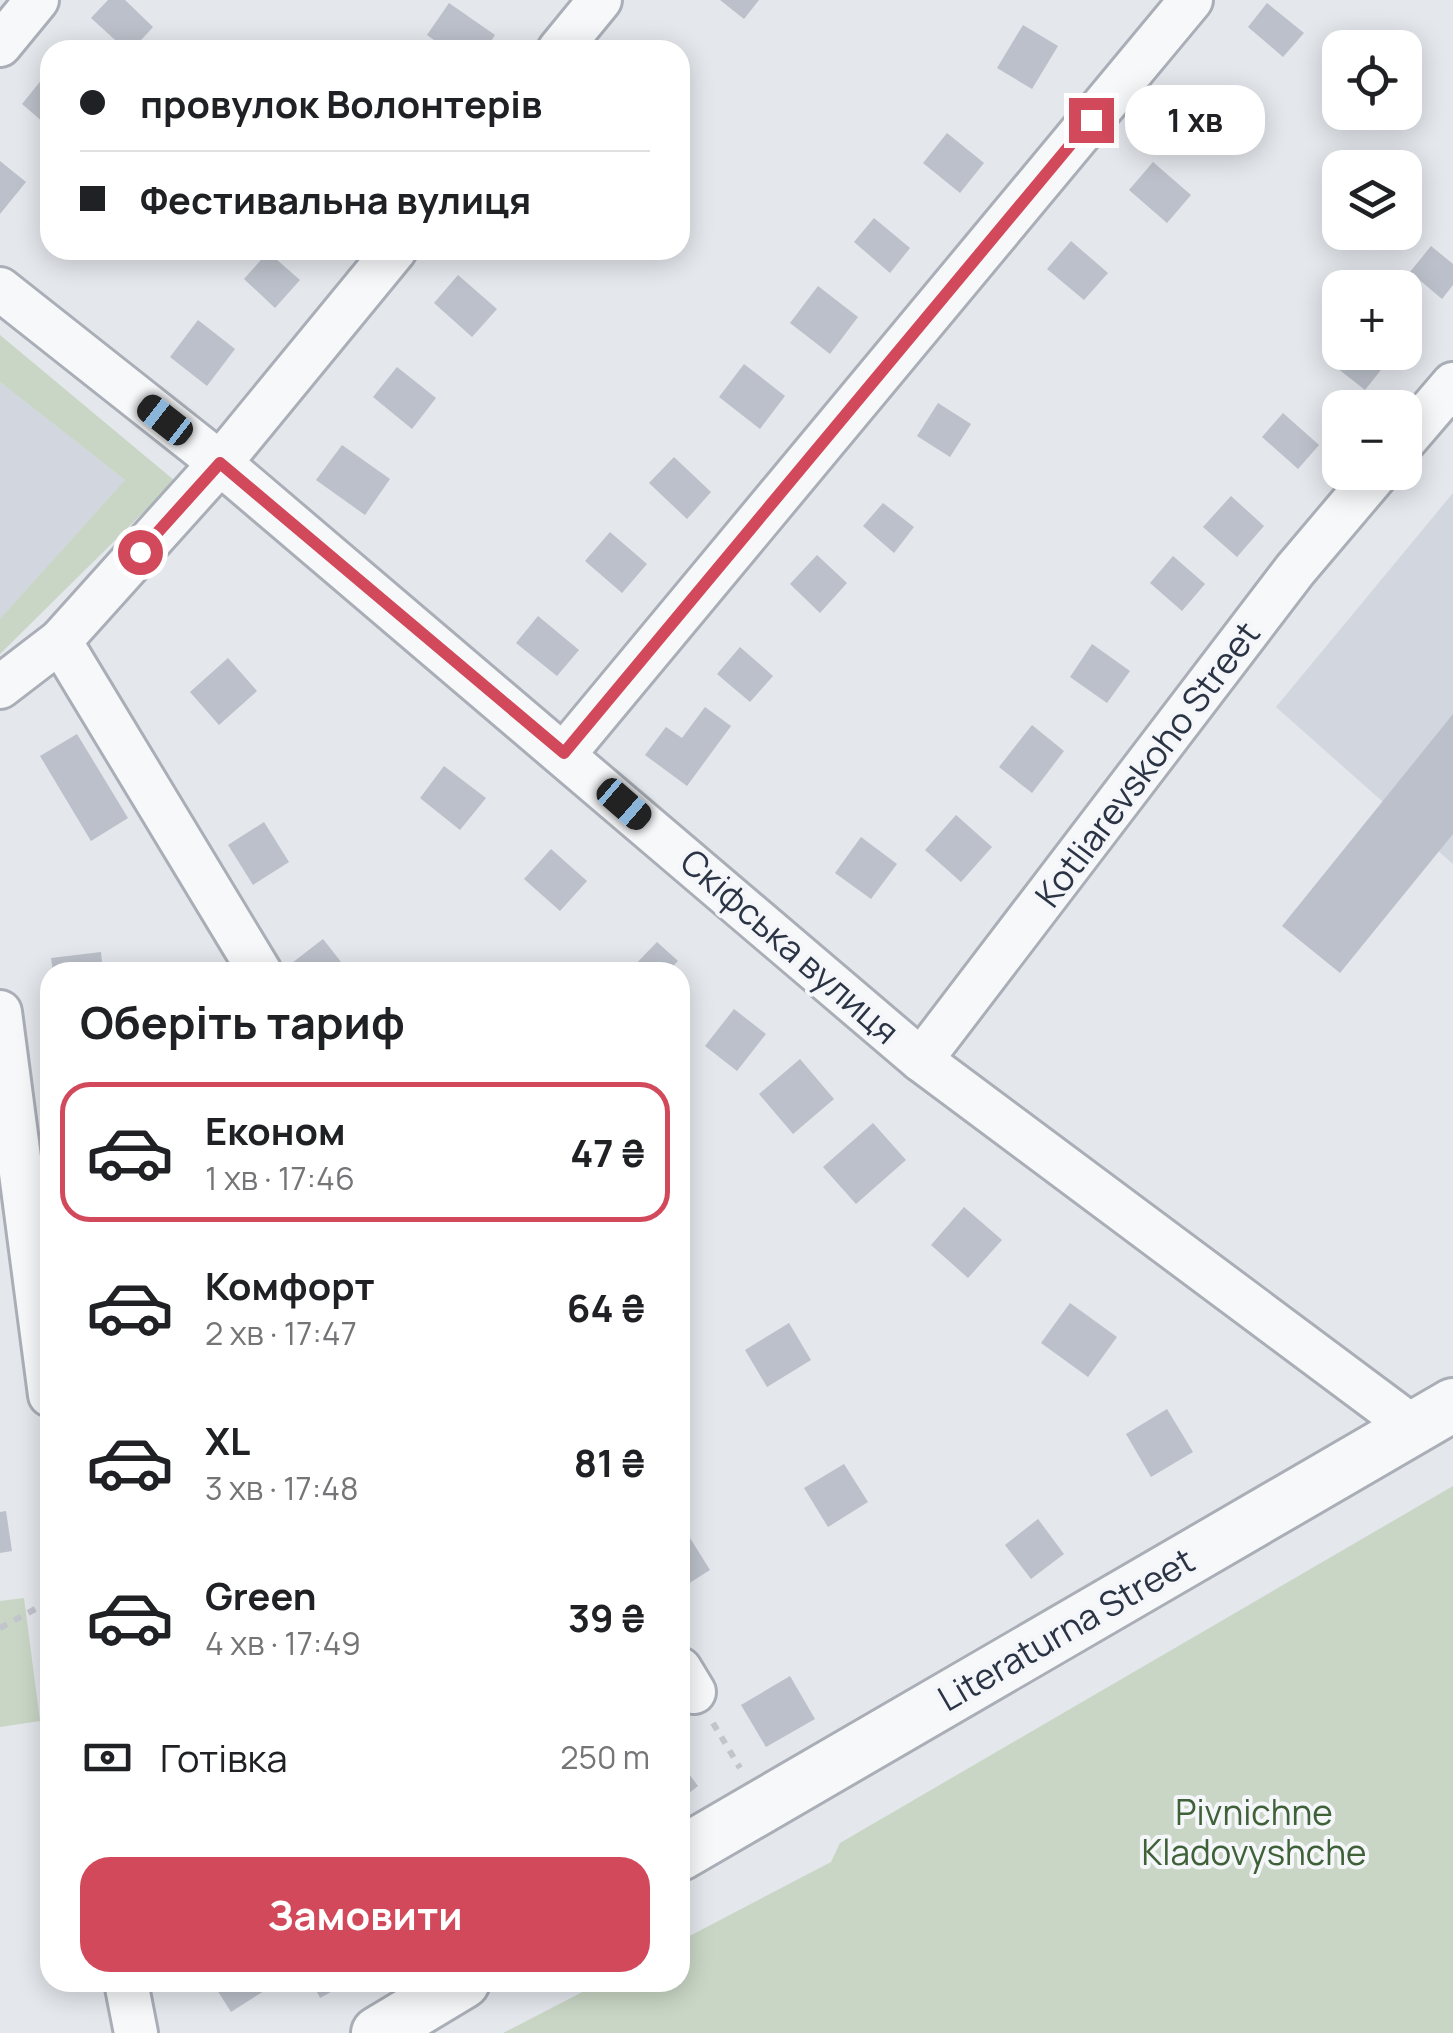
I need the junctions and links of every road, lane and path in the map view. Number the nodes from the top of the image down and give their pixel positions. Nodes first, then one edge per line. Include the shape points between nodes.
1 (37, 0) edge
2 (600, 0) edge
3 (1191, 0) edge
4 (567, 40) edge
5 (0, 45) edge
6 (387, 260) edge
7 (0, 289) edge
8 (1453, 384) edge
9 (1422, 420) edge
10 (220, 463) junction
11 (1363, 490) edge
12 (60, 641) junction
13 (0, 687) edge
14 (564, 753) junction
15 (254, 962) edge
16 (0, 1012) edge
17 (921, 1060) junction
18 (40, 1318) edge
19 (1433, 1416) edge
20 (40, 1606) edge
21 (0, 1628) edge
22 (690, 1685) edge
23 (764, 1806) junction
24 (690, 1848) edge
25 (128, 1992) edge
26 (446, 1992) edge
27 (136, 2033) edge
28 (378, 2033) edge

1 - 5 street
2 - 4 street
3 - 14 street
6 - 10 street
7 - 10 street, Скіфська вулиця
8 - 9 street
10 - 12 street
10 - 14 street, Скіфська вулиця
11 - 17 street, Kotliarevskoho Street
12 - 13 street
12 - 15 street
14 - 17 street, Скіфська вулиця
16 - 18 street
17 - 19 street, Скіфська вулиця
19 - 23 street, Literaturna Street
20 - 21 path
22 - 23 path
23 - 24 street, Literaturna Street
25 - 27 street
26 - 28 street

